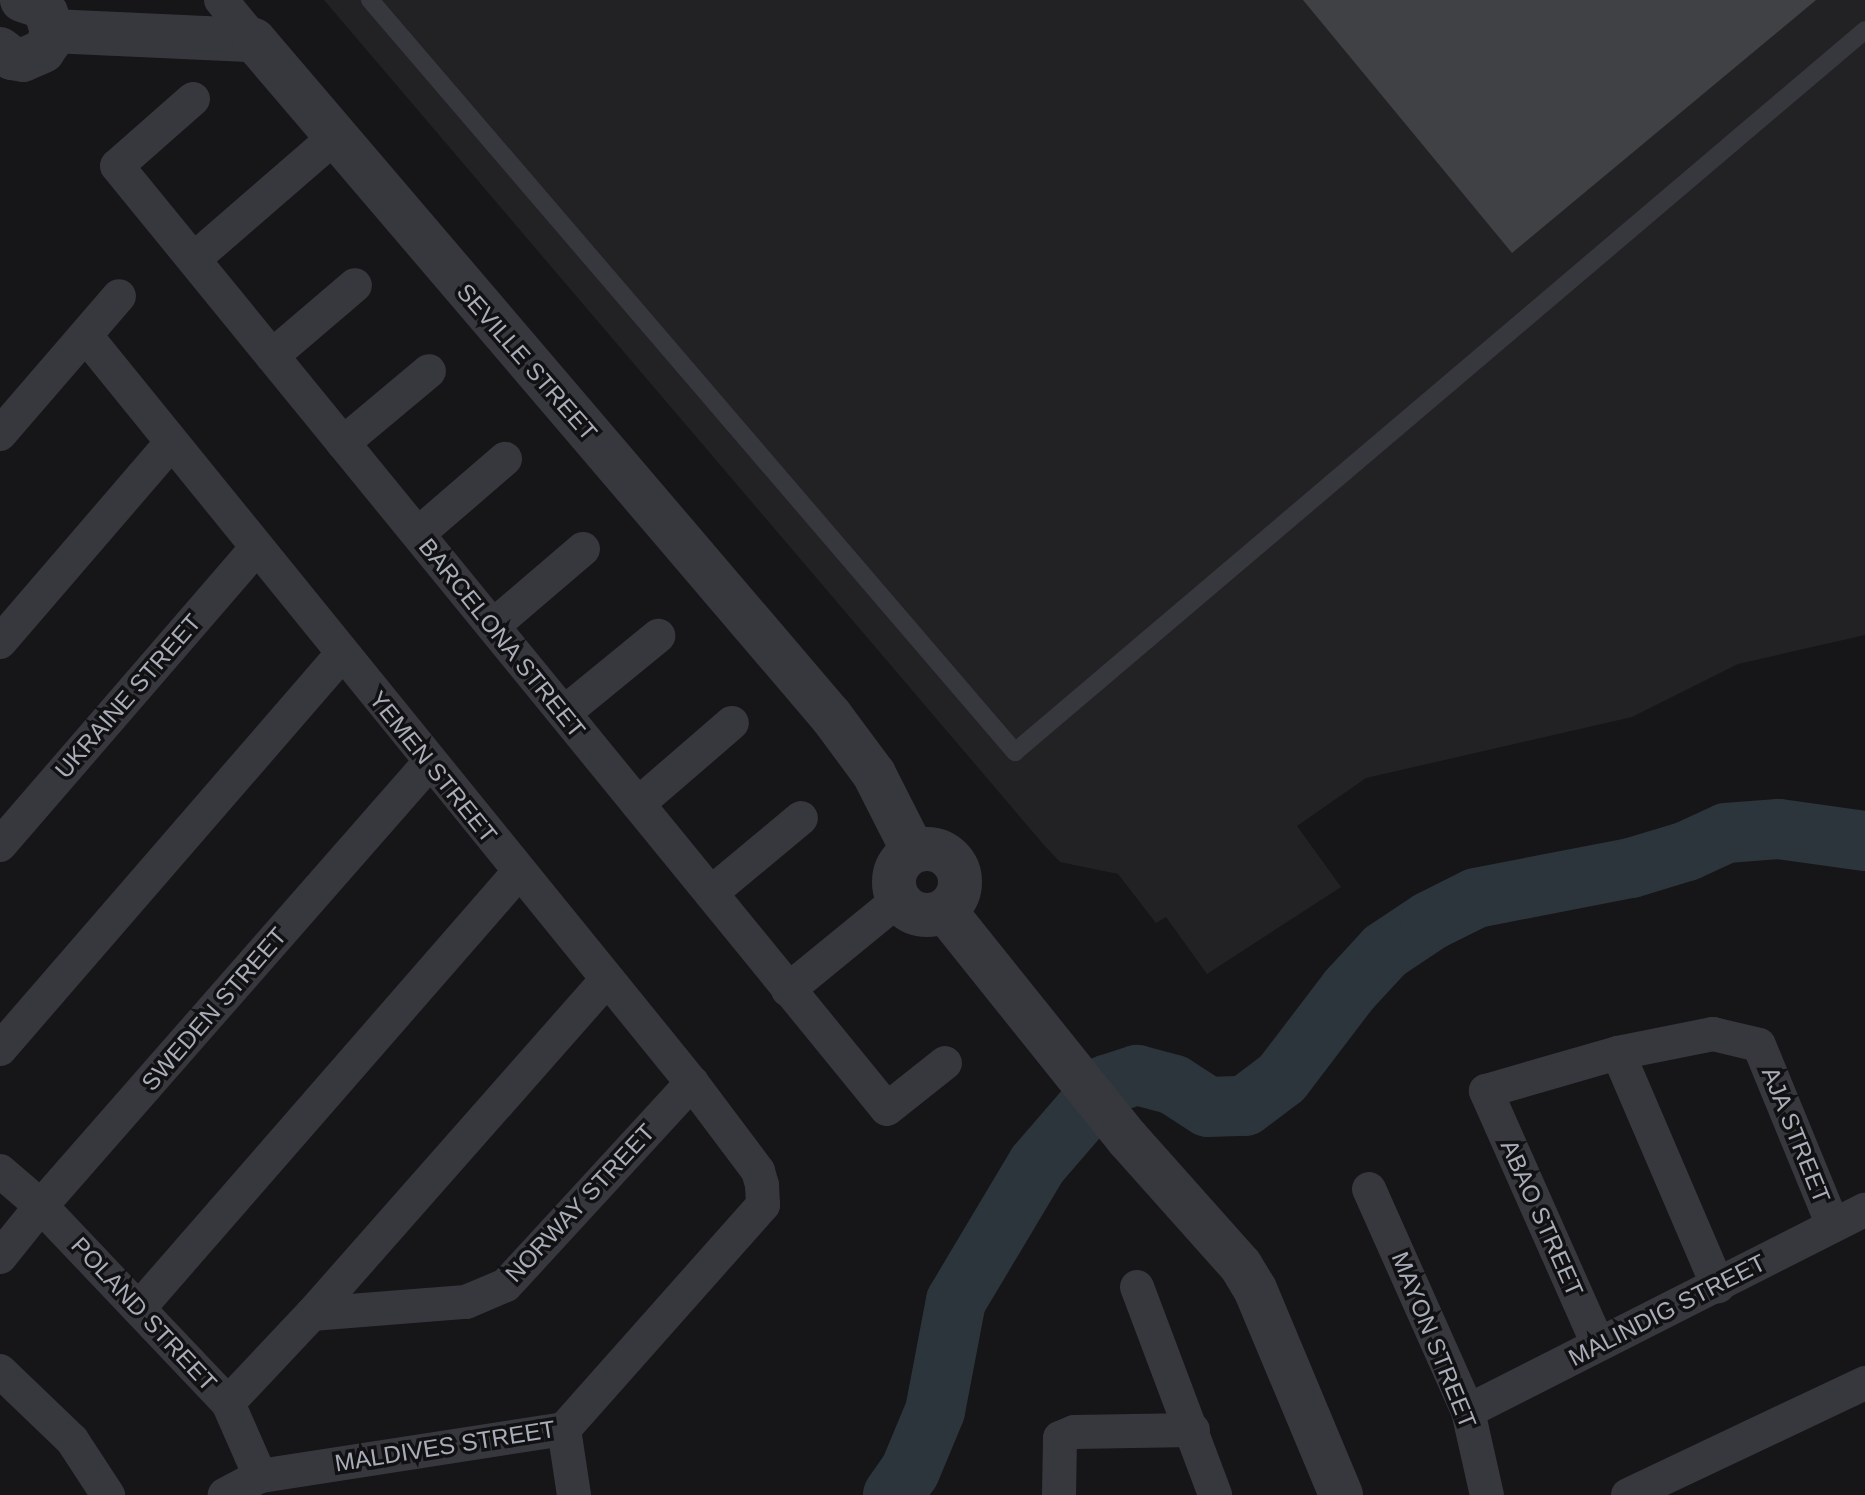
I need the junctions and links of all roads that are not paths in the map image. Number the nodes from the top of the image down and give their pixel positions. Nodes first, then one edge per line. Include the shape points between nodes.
1 (22, 0) edge
2 (221, 0) edge
3 (370, 0) edge
4 (0, 10) edge
5 (1865, 30) edge
6 (52, 31) junction
7 (254, 40) junction
8 (0, 49) edge
9 (193, 99) dead end
10 (335, 137) junction
11 (194, 259) junction
12 (355, 285) dead end
13 (119, 296) dead end
14 (86, 336) junction
15 (272, 356) junction
16 (429, 371) dead end
17 (0, 434) edge
18 (171, 443) junction
19 (343, 443) junction
20 (505, 459) dead end
21 (418, 534) junction
22 (256, 548) junction
23 (583, 549) dead end
24 (494, 625) junction
25 (658, 636) dead end
26 (0, 642) edge
27 (342, 654) junction
28 (564, 713) junction
29 (732, 723) dead end
30 (430, 762) junction
31 (638, 804) junction
32 (801, 818) dead end
33 (0, 845) edge
34 (913, 851) junction
35 (519, 872) junction
36 (711, 893) junction
37 (898, 900) junction
38 (945, 911) junction
39 (606, 980) junction
40 (788, 990) junction
41 (0, 1049) edge
42 (1618, 1053) junction
43 (945, 1063) dead end
44 (692, 1083) junction
45 (0, 1171) edge
46 (1369, 1189) dead end
47 (763, 1205) joint
48 (41, 1206) junction
49 (1865, 1210) edge
50 (1833, 1225) junction
51 (0, 1257) edge
52 (1718, 1286) junction
53 (1137, 1287) dead end
54 (140, 1307) junction
55 (312, 1314) junction
56 (1598, 1344) junction
57 (0, 1371) edge
58 (1865, 1383) edge
59 (228, 1403) junction
60 (1468, 1411) junction
61 (564, 1429) junction
62 (1193, 1430) junction
63 (260, 1476) junction
64 (108, 1495) edge
65 (225, 1495) edge
66 (574, 1495) edge
67 (1059, 1495) edge
68 (1215, 1495) edge
69 (1341, 1495) edge
70 (1487, 1495) edge
71 (1628, 1495) edge

1 - 4 street
1 - 6 street via 40,6
2 - 7 street
3 - 5 lane via 1015,752
6 - 7 street
6 - 8 street via 34,57 12,58
7 - 10 street, SEVILLE STREET
9 - 11 street, BARCELONA STREET via 117,166
10 - 11 street
10 - 34 street, SEVILLE STREET via 831,716 874,774
11 - 15 street, BARCELONA STREET
12 - 15 street
13 - 14 street
14 - 17 street
14 - 18 street, YEMEN STREET
15 - 19 street, BARCELONA STREET
16 - 19 street
18 - 22 street, YEMEN STREET
18 - 26 street
19 - 21 street, BARCELONA STREET
20 - 21 street
21 - 24 street, BARCELONA STREET
22 - 27 street, YEMEN STREET
22 - 33 street, UKRAINE STREET
23 - 24 street
24 - 28 street, BARCELONA STREET
25 - 28 street
27 - 30 street, YEMEN STREET
27 - 41 street
28 - 31 street, BARCELONA STREET
29 - 31 street
30 - 35 street, YEMEN STREET
30 - 48 street, SWEDEN STREET
31 - 36 street, BARCELONA STREET
32 - 36 street
34 - 37 street via 895,872
34 - 38 street via 935,849 959,871 959,893
35 - 39 street, YEMEN STREET
35 - 54 street
36 - 40 street, BARCELONA STREET
37 - 38 street via 919,915
37 - 40 street
38 - 69 street via 1127,1138 1219,1238 1255,1289
39 - 44 street, YEMEN STREET
39 - 55 street
40 - 43 street, BARCELONA STREET via 887,1109
42 - 50 street, AJA STREET via 1713,1034 1759,1045
42 - 52 street
42 - 56 street, ABAO STREET via 1486,1091
44 - 47 street, YEMEN STREET via 758,1171
44 - 55 street, NORWAY STREET via 506,1285 466,1302
45 - 48 street, POLAND STREET
46 - 60 street, MAYON STREET
47 - 61 street, MALDIVES STREET
48 - 51 street, SWEDEN STREET
48 - 54 street, POLAND STREET
49 - 50 street, MALINDIG STREET
50 - 52 street, MALINDIG STREET
52 - 56 street, MALINDIG STREET
53 - 62 street
54 - 59 street, POLAND STREET
55 - 59 street
56 - 60 street, MALINDIG STREET
57 - 64 street via 72,1440
58 - 71 street
59 - 63 street, POLAND STREET
60 - 70 street, MAYON STREET
61 - 63 street, MALDIVES STREET
61 - 66 street
62 - 67 street via 1074,1432 1060,1438
62 - 68 street
63 - 65 street, MALDIVES STREET

